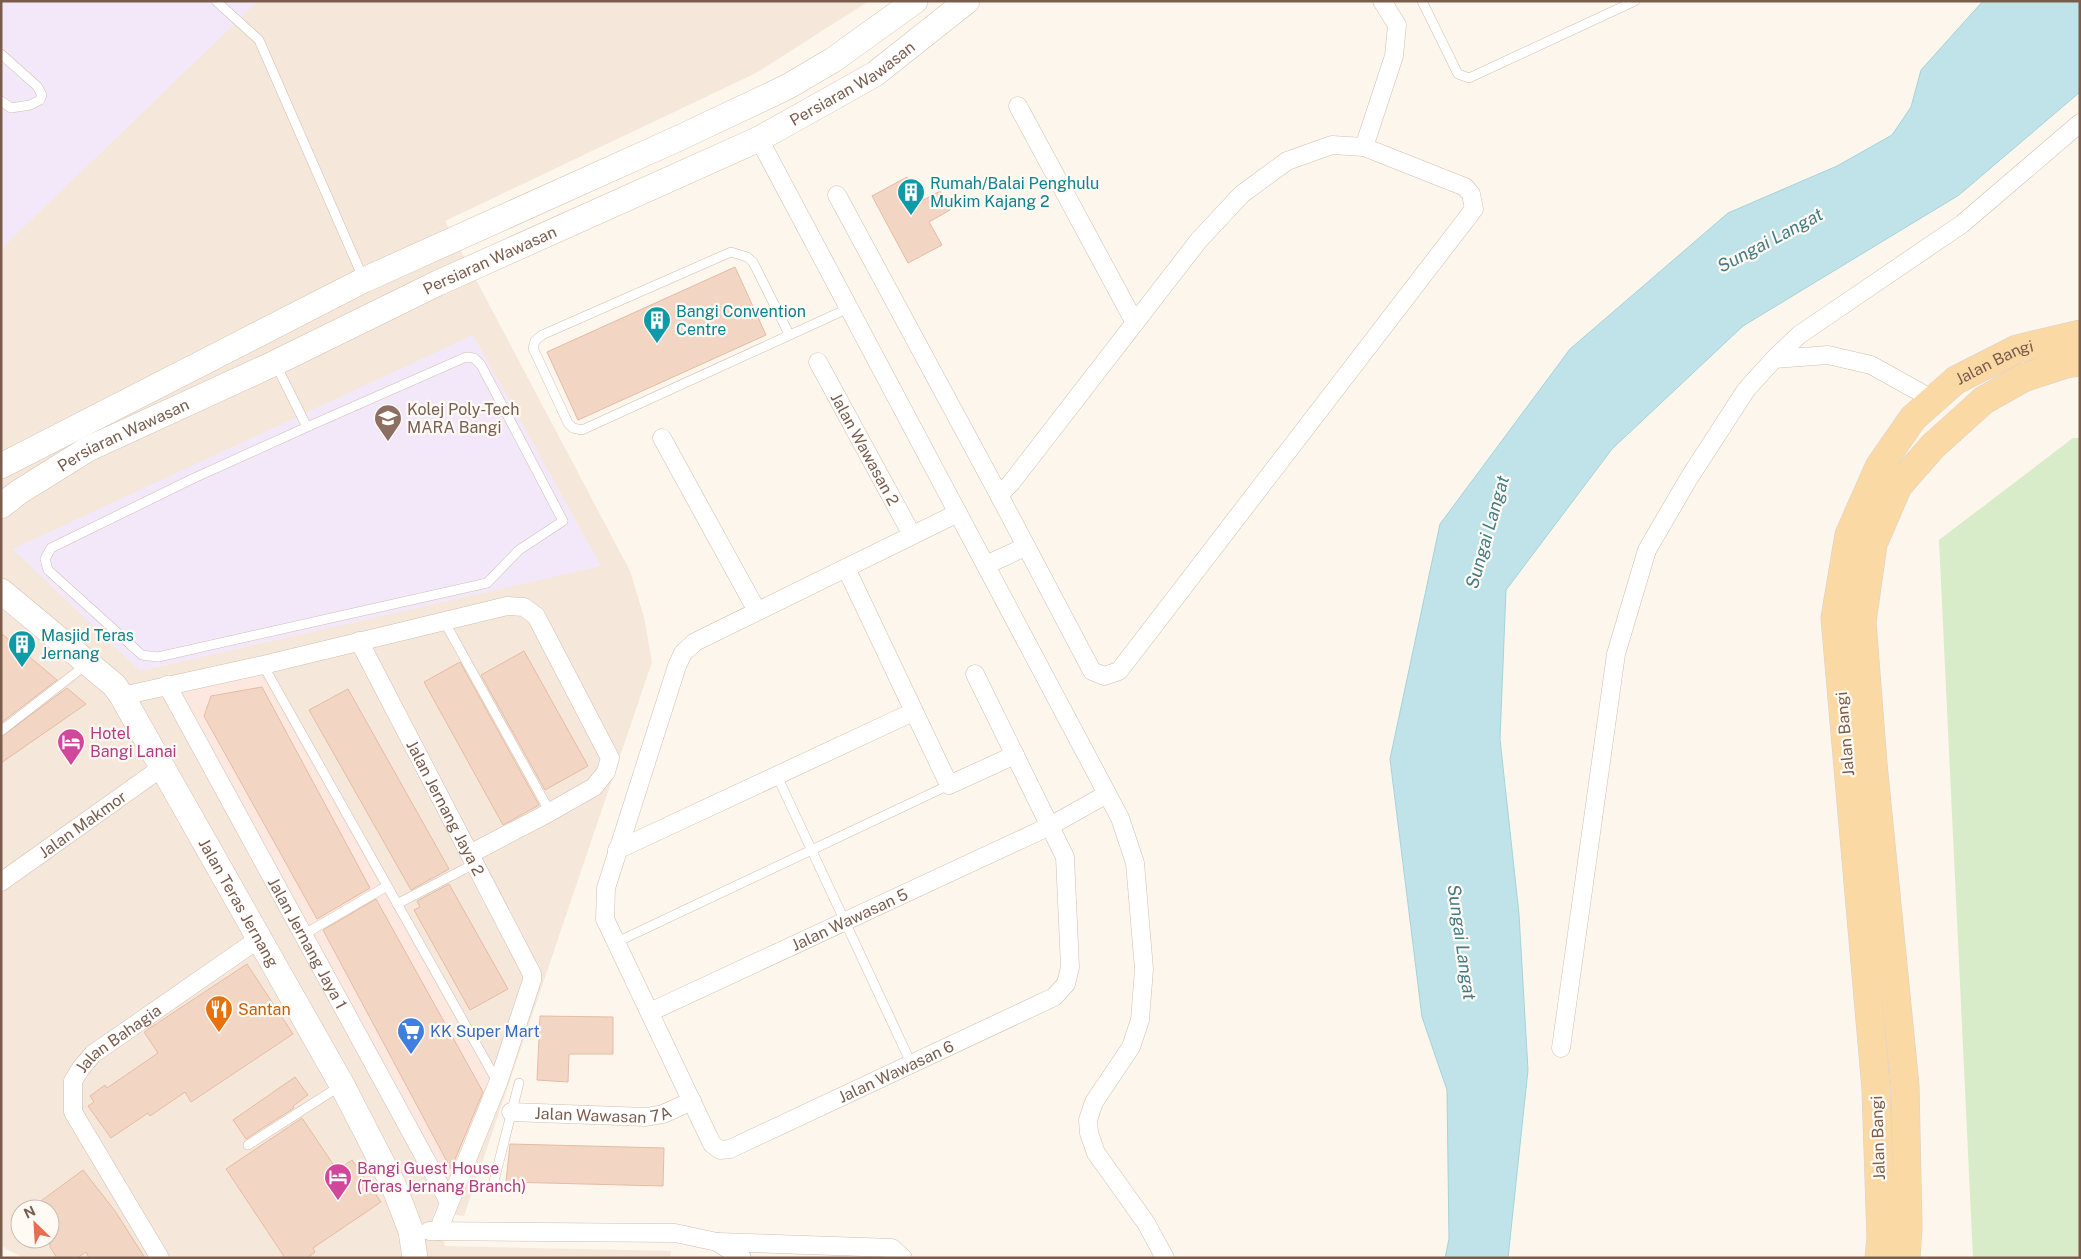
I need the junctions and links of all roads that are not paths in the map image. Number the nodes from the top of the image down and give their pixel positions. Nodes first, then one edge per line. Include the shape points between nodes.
1 (216, 1) edge
2 (916, 1) edge
3 (967, 1) edge
4 (1382, 1) edge
5 (1422, 1) edge
6 (1635, 1) edge
7 (1, 54) edge
8 (787, 87) junction
9 (1, 101) edge
10 (1018, 106) dead end
11 (2080, 123) edge
12 (677, 139) junction
13 (760, 139) junction
14 (1364, 147) junction
15 (837, 195) dead end
16 (364, 280) junction
17 (438, 282) junction
18 (849, 308) junction
19 (1135, 323) junction
20 (789, 334) junction
21 (2080, 334) edge
22 (322, 338) junction
23 (1774, 359) junction
24 (818, 362) dead end
25 (2080, 362) edge
26 (275, 363) junction
27 (1934, 400) junction
28 (307, 427) junction
29 (662, 438) dead end
30 (1, 466) edge
31 (999, 495) junction
32 (10, 499) edge
33 (958, 513) junction
34 (1, 524) edge
35 (912, 535) junction
36 (1025, 547) junction
37 (986, 565) junction
38 (846, 568) junction
39 (1, 572) edge
40 (1, 591) edge
41 (757, 612) junction
42 (444, 621) junction
43 (41, 624) junction
44 (359, 640) junction
45 (87, 664) junction
46 (263, 666) junction
47 (975, 674) dead end
48 (167, 685) junction
49 (122, 696) junction
50 (913, 712) junction
51 (1, 731) edge
52 (1015, 755) junction
53 (164, 766) junction
54 (777, 776) junction
55 (948, 785) junction
56 (1108, 794) junction
57 (550, 812) junction
58 (1050, 826) junction
59 (618, 850) junction
60 (812, 850) junction
61 (473, 859) junction
62 (1, 882) edge
63 (387, 886) junction
64 (398, 904) junction
65 (845, 922) junction
66 (302, 935) junction
67 (260, 938) junction
68 (616, 942) junction
69 (650, 1012) junction
70 (1562, 1048) dead end
71 (910, 1064) junction
72 (498, 1083) junction
73 (519, 1083) dead end
74 (342, 1085) junction
75 (692, 1101) junction
76 (511, 1112) junction
77 (248, 1144) dead end
78 (493, 1185) dead end
79 (449, 1202) junction
80 (411, 1231) junction
81 (438, 1231) junction
82 (717, 1242) junction
83 (160, 1258) edge
84 (414, 1258) edge
85 (742, 1258) edge
86 (903, 1258) edge
87 (1165, 1258) edge
88 (1879, 1258) edge
89 (1906, 1258) edge

1 - 16 lane via 260,40
2 - 8 main road, Persiaran Wawasan via 833,60
3 - 13 main road, Persiaran Wawasan via 875,74
4 - 14 street via 1397,25 1394,56
5 - 6 lane via 1458,74 1469,78
7 - 9 lane via 37,86 42,95 40,100 30,105 11,108
8 - 12 main road, Persiaran Wawasan
8 - 13 main road via 767,112
10 - 19 street
11 - 23 street via 1962,224 1799,335
12 - 13 main road via 724,130
12 - 16 main road, Persiaran Wawasan
13 - 17 main road, Persiaran Wawasan
13 - 18 street
14 - 19 street via 1332,145 1310,151 1287,161 1242,194 1199,240
14 - 36 street via 1465,187 1471,194 1474,209 1119,671 1104,676 1092,671
15 - 31 street
16 - 17 main road via 393,287
16 - 22 main road via 342,318
16 - 30 main road, Persiaran Wawasan
17 - 22 main road, Persiaran Wawasan
18 - 20 lane
18 - 33 street
19 - 31 street
20 - 20 lane via 582,430 568,423 533,348 535,340 542,335 731,252 753,262
21 - 27 main road, Jalan Bangi via 2018,349 1956,380
22 - 26 main road, Persiaran Wawasan
23 - 27 street via 1828,355 1871,365
23 - 70 street via 1741,398 1647,550 1616,654
24 - 35 street, Jalan Wawasan 2
25 - 89 main road, Jalan Bangi via 2023,378 1984,400 1933,446 1898,486 1873,544 1862,622 1904,1086
26 - 28 lane
26 - 32 main road, Persiaran Wawasan via 88,449
27 - 88 main road, Jalan Bangi via 1913,418 1878,467 1848,535 1835,618 1876,1089
28 - 28 lane via 51,548 45,559 48,570 142,655 158,657 487,583 519,550 562,521 481,365 474,358 466,357
29 - 41 street
31 - 36 street
32 - 34 main road
33 - 35 street
33 - 37 street
35 - 38 street
36 - 37 street
37 - 56 street
38 - 41 street
38 - 50 street
39 - 43 main road
40 - 43 main road, Jalan Teras Jernang
41 - 59 street via 695,642 683,653
42 - 44 street
42 - 57 lane
42 - 57 street via 507,606 524,607 536,616 610,758 606,772 594,787
43 - 45 main road, Jalan Teras Jernang
44 - 46 street
44 - 61 street, Jalan Jernang Jaya 2
45 - 49 main road, Jalan Teras Jernang via 114,685
45 - 51 lane
46 - 48 street
46 - 63 lane
47 - 52 street
48 - 49 street
48 - 66 street, Jalan Jernang Jaya 1
49 - 53 main road, Jalan Teras Jernang
50 - 54 street
50 - 55 street
52 - 55 street
52 - 58 street
53 - 62 street, Jalan Makmor
53 - 67 main road, Jalan Teras Jernang
54 - 59 street
54 - 60 lane
55 - 60 lane
56 - 58 street, Jalan Wawasan 5
56 - 87 street via 1135,863 1144,969 1140,1020 1131,1047 1094,1102 1088,1120 1089,1133 1096,1153 1146,1223
57 - 61 street
58 - 65 street, Jalan Wawasan 5
58 - 71 street, Jalan Wawasan 6 via 1065,857 1070,967 1066,984 1054,998
59 - 68 street via 606,888 605,919
60 - 65 lane
60 - 68 lane
61 - 64 lane
61 - 72 street, Jalan Jernang Jaya 2 via 532,974
63 - 64 lane
63 - 66 lane
64 - 72 lane
65 - 69 street, Jalan Wawasan 5
65 - 71 lane
66 - 79 street, Jalan Jernang Jaya 1
67 - 74 main road, Jalan Teras Jernang
67 - 83 street, Jalan Bahagia via 93,1054 74,1081 73,1112
68 - 69 street
69 - 75 street
71 - 75 street, Jalan Wawasan 6 via 730,1149 720,1150 712,1144
72 - 79 street
73 - 76 lane
74 - 77 lane
74 - 80 main road, Jalan Teras Jernang via 393,1184
75 - 76 street, Jalan Wawasan 7A via 663,1114 646,1116
76 - 78 lane
79 - 81 street
80 - 81 street
80 - 84 main road, Jalan Teras Jernang
81 - 82 street via 675,1233
82 - 85 street
82 - 86 street via 892,1248

